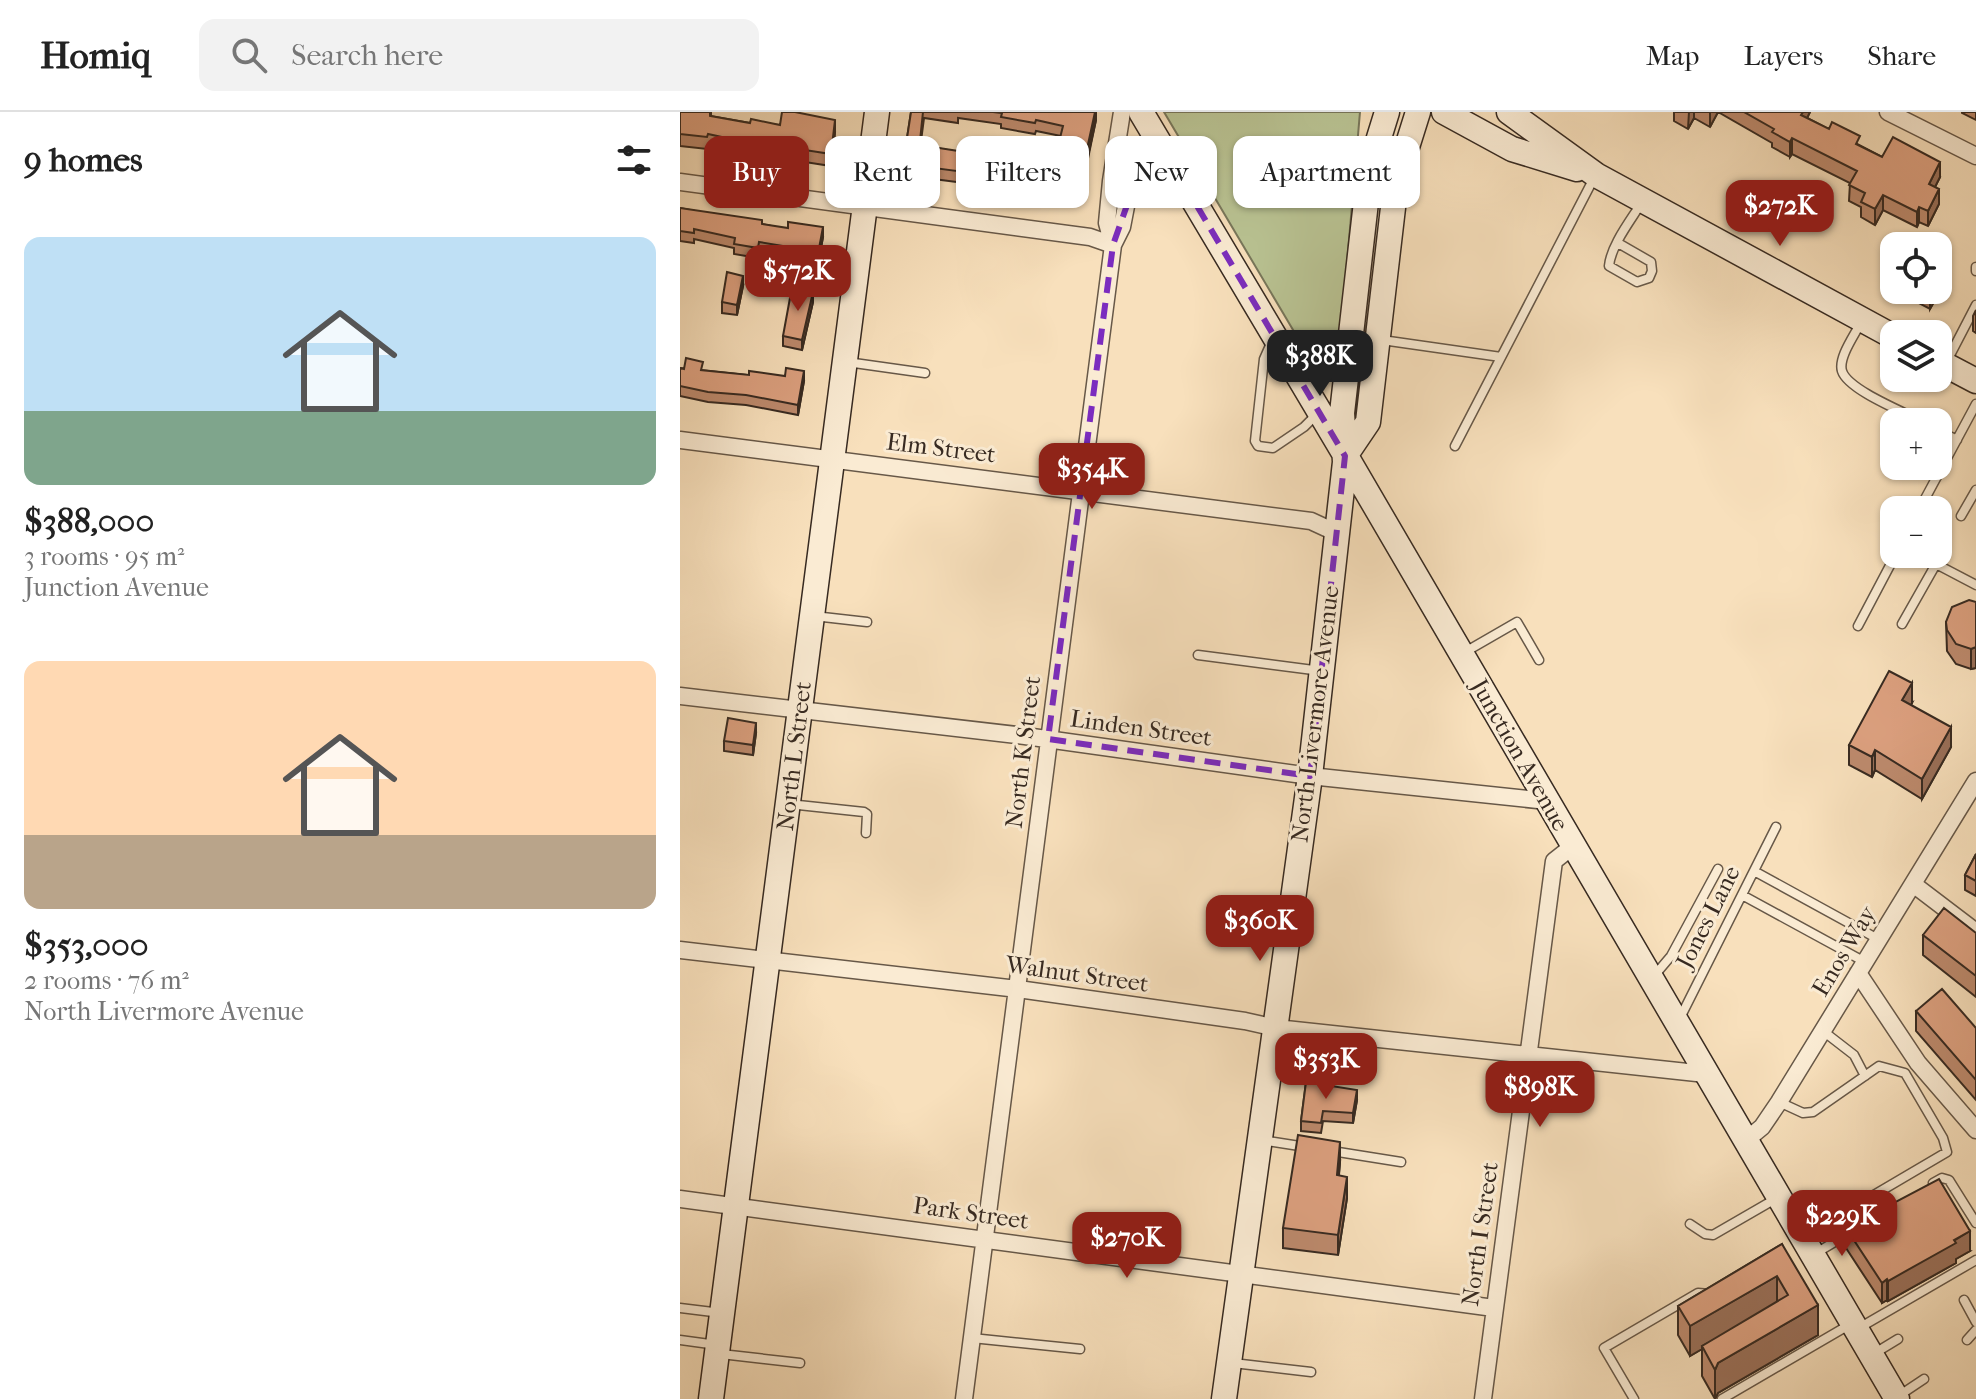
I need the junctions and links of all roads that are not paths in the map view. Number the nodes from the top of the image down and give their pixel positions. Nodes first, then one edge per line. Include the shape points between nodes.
1 (877, 112) edge
2 (1122, 112) edge
3 (1141, 112) edge
4 (1387, 112) edge
5 (1418, 112) edge
6 (1444, 112) edge
7 (1509, 112) edge
8 (1888, 112) edge
9 (874, 136) edge
10 (1118, 136) edge
11 (1155, 136) edge
12 (1976, 156) edge
13 (1596, 175) junction
14 (680, 182) edge
15 (825, 201) edge
16 (1643, 201) junction
17 (866, 208) edge
18 (873, 208) edge
19 (1108, 208) edge
20 (1126, 208) edge
21 (1198, 208) edge
22 (1618, 243) junction
23 (1113, 245) junction
24 (1976, 305) edge
25 (1862, 319) junction
26 (1880, 329) edge
27 (1378, 339) junction
28 (1350, 341) junction
29 (1278, 344) junction
30 (1952, 345) edge
31 (1501, 357) junction
32 (846, 362) junction
33 (1952, 368) edge
34 (925, 373) dead end
35 (1976, 381) edge
36 (1976, 404) edge
37 (1896, 408) edge
38 (1319, 412) junction
39 (1952, 437) edge
40 (680, 440) edge
41 (1957, 440) junction
42 (1455, 446) dead end
43 (1345, 456) junction
44 (834, 459) junction
45 (1082, 490) junction
46 (1976, 490) edge
47 (1927, 496) edge
48 (1961, 516) dead end
49 (1337, 533) junction
50 (1889, 568) edge
51 (1976, 585) edge
52 (813, 616) junction
53 (867, 622) dead end
54 (1902, 624) dead end
55 (1858, 626) dead end
56 (1461, 654) junction
57 (1198, 655) dead end
58 (1539, 660) dead end
59 (1321, 671) junction
60 (680, 696) edge
61 (800, 709) junction
62 (1048, 739) junction
63 (1310, 776) junction
64 (1976, 781) edge
65 (1547, 801) junction
66 (788, 804) junction
67 (1776, 827) dead end
68 (866, 833) dead end
69 (1573, 846) junction
70 (1718, 869) dead end
71 (1754, 871) junction
72 (1913, 884) junction
73 (1742, 895) junction
74 (1976, 932) edge
75 (1879, 940) junction
76 (680, 950) edge
77 (768, 959) junction
78 (1862, 968) junction
79 (1651, 980) junction
80 (1018, 989) junction
81 (1677, 1025) junction
82 (1276, 1028) junction
83 (1823, 1031) junction
84 (1530, 1057) junction
85 (1706, 1074) junction
86 (1865, 1076) junction
87 (1779, 1102) junction
88 (1976, 1130) edge
89 (1260, 1140) junction
90 (1745, 1141) junction
91 (1314, 1148) edge
92 (1329, 1150) edge
93 (1401, 1162) dead end
94 (1930, 1186) edge
95 (1778, 1198) junction
96 (680, 1199) edge
97 (736, 1206) junction
98 (1867, 1223) edge
99 (1976, 1223) edge
100 (1690, 1224) dead end
101 (984, 1238) junction
102 (1804, 1247) junction
103 (1976, 1260) edge
104 (1239, 1276) junction
105 (1714, 1295) edge
106 (1964, 1300) dead end
107 (680, 1308) edge
108 (1494, 1308) junction
109 (722, 1313) junction
110 (1976, 1322) edge
111 (1854, 1327) junction
112 (1976, 1330) edge
113 (971, 1338) junction
114 (1898, 1339) dead end
115 (680, 1340) edge
116 (1967, 1340) dead end
117 (717, 1349) junction
118 (1080, 1349) dead end
119 (1871, 1355) junction
120 (800, 1363) dead end
121 (1229, 1363) junction
122 (1311, 1372) dead end
123 (1924, 1379) dead end
124 (1896, 1398) edge
125 (711, 1399) edge
126 (964, 1399) edge
127 (1224, 1399) edge
128 (1483, 1399) edge
129 (1634, 1399) edge
130 (1722, 1399) edge

1 - 9 street, North L Street
2 - 10 street, North K Street
3 - 11 street, Junction Avenue
4 - 28 street, North Livermore Avenue via 1370,167
5 - 27 street, North Livermore Avenue via 1396,182
6 - 13 street via 1512,149
7 - 13 street
8 - 12 street
13 - 16 street
13 - 31 lane
14 - 15 street
16 - 22 lane
16 - 25 street
17 - 32 street, North L Street
18 - 23 street via 1090,237
19 - 23 street, North K Street
20 - 23 street
21 - 29 street, Junction Avenue
22 - 22 lane via 1609,266 1637,282 1649,278 1651,262
23 - 45 street, North K Street
24 - 30 lane
25 - 26 street
25 - 37 lane via 1842,371 1850,384
27 - 31 lane
27 - 43 street, North Livermore Avenue via 1368,422
28 - 29 street via 1323,361
28 - 43 street, North Livermore Avenue via 1342,413
29 - 38 street, Junction Avenue
29 - 38 lane via 1264,359 1258,446 1273,448
31 - 42 lane
32 - 34 lane
32 - 44 street, North L Street
33 - 35 street
36 - 41 lane
38 - 43 street, Junction Avenue
39 - 41 lane
40 - 44 street, Elm Street
41 - 47 lane
43 - 49 street, North Livermore Avenue
43 - 56 street, Junction Avenue
44 - 45 street, Elm Street
44 - 52 street, North L Street
45 - 49 street, Elm Street via 1311,521
45 - 62 street, North K Street
46 - 48 lane
49 - 59 street, North Livermore Avenue
50 - 55 lane
51 - 54 lane via 1936,564
52 - 53 lane
52 - 61 street, North L Street
56 - 58 lane via 1517,622
56 - 65 street, Junction Avenue
57 - 59 lane
59 - 63 street, North Livermore Avenue
60 - 61 street, Linden Street
61 - 62 street, Linden Street
61 - 66 street, North L Street
62 - 63 street, Linden Street
62 - 80 street, North K Street
63 - 65 street, Linden Street
63 - 82 street, North Livermore Avenue
64 - 72 street, Enos Way
65 - 69 street, Junction Avenue
66 - 68 lane via 864,812
66 - 77 street, North L Street
67 - 71 lane, Jones Lane
69 - 79 street, Junction Avenue
69 - 84 street, North I Street via 1554,861
70 - 79 lane via 1671,956
71 - 73 lane, Jones Lane
71 - 75 lane
72 - 74 street
72 - 75 street, Enos Way
73 - 78 lane via 1847,950
73 - 81 lane, Jones Lane
75 - 78 street, Enos Way
76 - 77 street, Walnut Street
77 - 80 street, Walnut Street
77 - 97 street, North L Street
78 - 83 street, Enos Way
78 - 88 street via 1918,1063
79 - 81 street, Junction Avenue
80 - 82 street, Walnut Street
80 - 101 street, North K Street
81 - 85 street, Junction Avenue
82 - 84 street, Walnut Street
82 - 89 street, North Livermore Avenue
83 - 86 lane via 1854,1055
83 - 87 street, Enos Way
84 - 85 street, Walnut Street
84 - 108 street, North I Street
85 - 90 street, Junction Avenue
86 - 87 lane via 1813,1112
86 - 102 lane via 1879,1066 1905,1073 1947,1152
87 - 90 street, Enos Way
89 - 91 lane
89 - 104 street, North Livermore Avenue
90 - 95 street, Junction Avenue
92 - 93 lane
94 - 99 lane via 1942,1178 1949,1180
95 - 100 lane via 1713,1235
95 - 102 street, Junction Avenue
96 - 97 street, Park Street
97 - 101 street, Park Street
97 - 109 street, North L Street
98 - 102 lane
101 - 104 street, Park Street
101 - 113 street, North K Street
102 - 111 street, Junction Avenue
103 - 111 lane
104 - 108 street, Park Street
104 - 121 street, North Livermore Avenue
105 - 129 lane via 1698,1293 1604,1348
106 - 110 lane
107 - 109 lane
108 - 128 street, North I Street
109 - 117 street, North L Street
111 - 119 street, Junction Avenue
111 - 130 lane
112 - 116 lane
113 - 118 lane
113 - 126 street, North K Street
114 - 119 lane
115 - 117 lane
117 - 120 lane
117 - 125 street, North L Street
119 - 124 street, Junction Avenue
121 - 122 lane
121 - 127 street, North Livermore Avenue
123 - 124 lane

